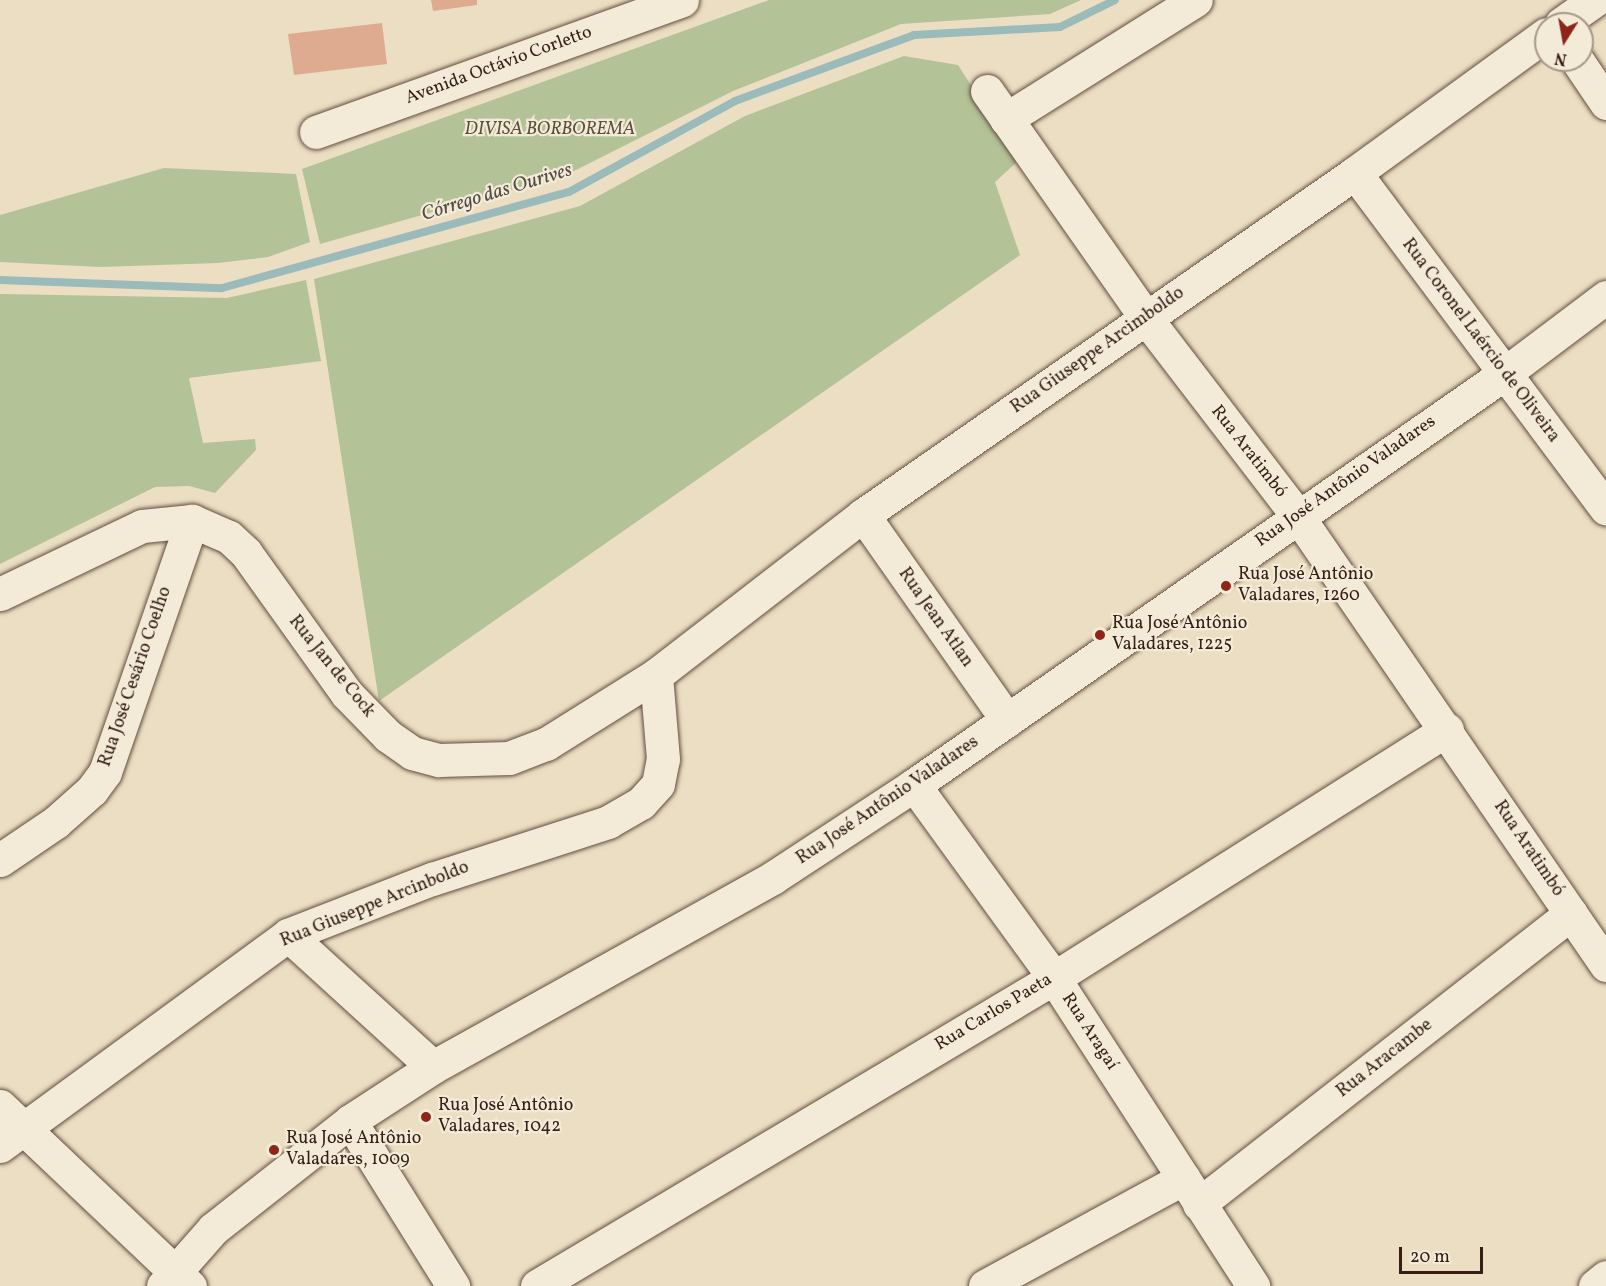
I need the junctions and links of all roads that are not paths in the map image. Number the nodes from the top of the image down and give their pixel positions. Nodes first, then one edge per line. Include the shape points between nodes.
1 (682, 0) edge
2 (1196, 0) edge
3 (1595, 0) edge
4 (1578, 12) edge
5 (1534, 43) edge
6 (1585, 72) edge
7 (987, 91) dead end
8 (1606, 103) edge
9 (1006, 119) junction
10 (316, 132) dead end
11 (1356, 173) junction
12 (1606, 297) edge
13 (1145, 317) junction
14 (1504, 374) junction
15 (1606, 509) edge
16 (864, 515) junction
17 (1297, 515) junction
18 (192, 521) junction
19 (0, 594) edge
20 (656, 675) junction
21 (1006, 720) junction
22 (1447, 730) junction
23 (914, 785) junction
24 (0, 860) edge
25 (1571, 913) junction
26 (288, 935) junction
27 (1606, 965) edge
28 (1054, 978) junction
29 (433, 1067) junction
30 (0, 1106) edge
31 (350, 1121) junction
32 (11, 1138) edge
33 (1192, 1191) junction
34 (1606, 1277) edge
35 (176, 1281) edge
36 (453, 1286) edge
37 (537, 1286) edge
38 (985, 1286) edge
39 (1253, 1286) edge
40 (1595, 1286) edge

1 - 10 street, Avenida Octávio Corletto
2 - 9 street
3 - 4 street
5 - 11 street, Rua Giuseppe Arcimboldo
6 - 8 street
7 - 9 street, Rua Aratimbó
9 - 13 street, Rua Aratimbó
11 - 13 street, Rua Giuseppe Arcimboldo
11 - 14 street, Rua Coronel Laércio de Oliveira
12 - 14 street, Rua José Antônio Valadares
13 - 16 street, Rua Giuseppe Arcimboldo
13 - 17 street, Rua Aratimbó
14 - 15 street, Rua Coronel Laércio de Oliveira
14 - 17 street, Rua José Antônio Valadares
16 - 20 street, Rua Giuseppe Arcimboldo
16 - 21 street, Rua Jean Atlan
17 - 21 street, Rua José Antônio Valadares
17 - 22 street, Rua Aratimbó
18 - 19 street via 142,526
18 - 20 street, Rua Jan de Cock via 229,537 246,553 347,694 388,736 412,753 467,762 509,758 546,744
18 - 24 street, Rua José Cesário Coelho via 105,772 92,790 56,822
20 - 26 street, Rua Giuseppe Arcinboldo via 663,759 658,784 641,803 608,822 432,879
21 - 23 street, Rua José Antônio Valadares
22 - 25 street, Rua Aratimbó
22 - 28 street, Rua Carlos Paeta
23 - 28 street, Rua Aragaí
23 - 29 street, Rua José Antônio Valadares via 693,926
25 - 27 street, Rua Aratimbó
25 - 33 street, Rua Aracambe
26 - 29 street
26 - 32 street, Rua Giuseppe Arcinboldo
28 - 33 street, Rua Aragaí
28 - 37 street, Rua Carlos Paeta
29 - 31 street, Rua José Antônio Valadares
30 - 32 street
31 - 35 street, Rua José Antônio Valadares via 213,1229
31 - 36 street
32 - 35 street
33 - 38 street, Rua Aracambe
33 - 39 street, Rua Aragaí
34 - 40 street

